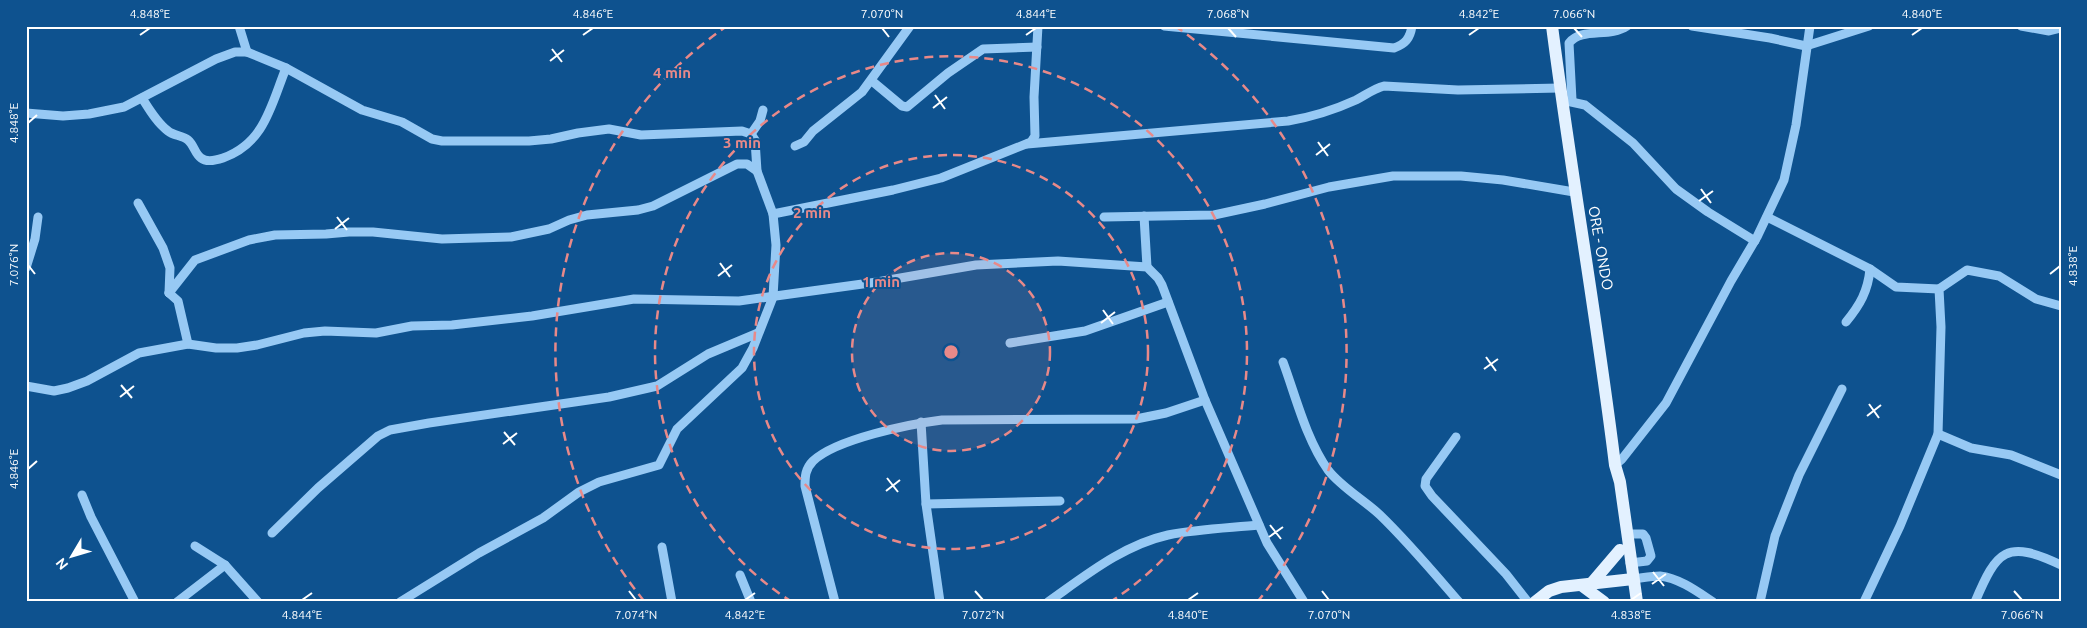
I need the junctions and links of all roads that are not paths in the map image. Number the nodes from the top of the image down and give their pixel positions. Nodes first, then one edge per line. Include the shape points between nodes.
1 (238, 26) edge
2 (910, 26) edge
3 (1038, 26) edge
4 (1164, 26) edge
5 (1412, 26) edge
6 (1552, 26) edge
7 (1627, 26) edge
8 (1692, 26) edge
9 (1810, 26) edge
10 (1870, 26) edge
11 (2021, 26) edge
12 (2061, 28) edge
13 (1806, 46) junction
14 (1037, 47) junction
15 (247, 52) junction
16 (286, 68) junction
17 (872, 81) junction
18 (1565, 96) junction
19 (142, 98) junction
20 (763, 110) dead end
21 (26, 112) edge
22 (751, 134) junction
23 (1027, 144) junction
24 (795, 146) dead end
25 (757, 171) junction
26 (1574, 192) junction
27 (138, 203) dead end
28 (773, 214) junction
29 (1144, 216) junction
30 (38, 217) dead end
31 (1767, 217) junction
32 (1104, 218) dead end
33 (1755, 241) junction
34 (1147, 267) junction
35 (26, 268) edge
36 (1870, 269) junction
37 (1939, 289) junction
38 (169, 293) junction
39 (773, 297) junction
40 (1168, 302) junction
41 (2061, 306) edge
42 (1846, 322) dead end
43 (758, 333) junction
44 (1010, 343) dead end
45 (188, 344) junction
46 (1283, 362) dead end
47 (26, 386) edge
48 (1842, 389) dead end
49 (1205, 400) junction
50 (921, 422) junction
51 (1938, 434) junction
52 (1456, 437) dead end
53 (1616, 470) junction
54 (2061, 475) edge
55 (82, 495) dead end
56 (1060, 501) dead end
57 (926, 504) junction
58 (1259, 525) junction
59 (272, 533) dead end
60 (1626, 534) junction
61 (195, 546) dead end
62 (662, 547) dead end
63 (1620, 550) junction
64 (1630, 563) junction
65 (225, 565) junction
66 (2061, 565) edge
67 (740, 575) dead end
68 (1629, 580) junction
69 (1586, 584) junction
70 (136, 602) edge
71 (177, 602) edge
72 (258, 602) edge
73 (400, 602) edge
74 (672, 602) edge
75 (751, 602) edge
76 (835, 602) edge
77 (940, 602) edge
78 (1048, 602) edge
79 (1304, 602) edge
80 (1459, 602) edge
81 (1528, 602) edge
82 (1535, 602) edge
83 (1604, 602) edge
84 (1628, 602) edge
85 (1637, 602) edge
86 (1714, 602) edge
87 (1760, 602) edge
88 (1864, 602) edge
89 (1975, 602) edge

1 - 15 street
2 - 17 street
3 - 14 street
4 - 5 street via 1394,48 1404,44
6 - 18 main road, ORE - ONDO
7 - 18 street via 1618,32 1574,37 1569,43
8 - 13 street
9 - 13 street
10 - 13 street
11 - 12 street via 2049,31
13 - 31 street via 1796,124 1784,180
14 - 17 street via 983,49 907,107
14 - 23 street via 1035,136
15 - 16 street
15 - 19 street via 235,52 216,59
16 - 19 street via 257,136 233,154 219,159 202,159 188,139 161,125
16 - 22 street via 362,110 402,122 442,141 536,140 609,129 641,135 720,131
17 - 24 street via 812,131 804,142
18 - 23 street via 1384,86 1329,111 1288,121
18 - 26 main road, ORE - ONDO
18 - 33 street via 1584,105 1633,142 1676,189
19 - 21 street via 124,107 89,114 63,116
20 - 22 street
22 - 25 street via 755,140
23 - 28 street via 941,178
25 - 28 street
25 - 38 street via 747,164 737,164 653,206 587,215 549,229 511,237 442,239 350,232 275,234 248,240 195,260
26 - 29 street via 1462,176 1393,176 1329,187 1214,215
26 - 53 main road, ORE - ONDO via 1594,303
27 - 38 street via 163,248 170,268
28 - 39 street via 776,245
29 - 32 street
29 - 34 street
30 - 35 street
31 - 33 street
31 - 36 street
33 - 53 street via 1666,403
34 - 39 street via 1058,261 976,265
34 - 40 street via 1158,278
36 - 37 street via 1896,287
36 - 42 street via 1865,296
37 - 41 street via 1967,270 1998,276 2036,299
37 - 51 street
38 - 45 street via 178,301
39 - 43 street
39 - 45 street via 739,301 634,299 532,316 412,326 376,333 325,330 237,348
40 - 44 street via 1085,331
40 - 49 street
43 - 59 street via 708,354 657,386 609,397 390,430 378,436 324,482
43 - 73 street via 742,368 677,429 659,465 599,482 579,492 543,518
45 - 47 street via 139,354 68,388 54,391
46 - 80 street via 1316,449 1328,469 1338,482 1357,494 1409,543
48 - 87 street via 1799,475 1776,536
49 - 50 street via 1136,419
49 - 58 street
50 - 57 street
50 - 76 street via 836,447 812,462 804,474
51 - 54 street via 1971,448 2011,455
51 - 88 street
52 - 81 street via 1426,479 1425,486
53 - 60 main road
53 - 63 main road via 1614,490
55 - 70 street
56 - 57 street
57 - 77 street
58 - 78 street via 1199,530 1145,542 1122,552
58 - 79 street
60 - 64 main road
60 - 64 street via 1643,534 1651,556 1647,561
61 - 65 street
62 - 74 street
63 - 68 main road
63 - 69 main road
64 - 68 main road
65 - 71 street
65 - 72 street
66 - 89 street via 2011,551 2000,556
67 - 75 street
68 - 69 main road
68 - 84 main road
68 - 85 main road
68 - 86 street via 1653,576 1668,578
69 - 82 main road via 1561,587
69 - 83 main road

